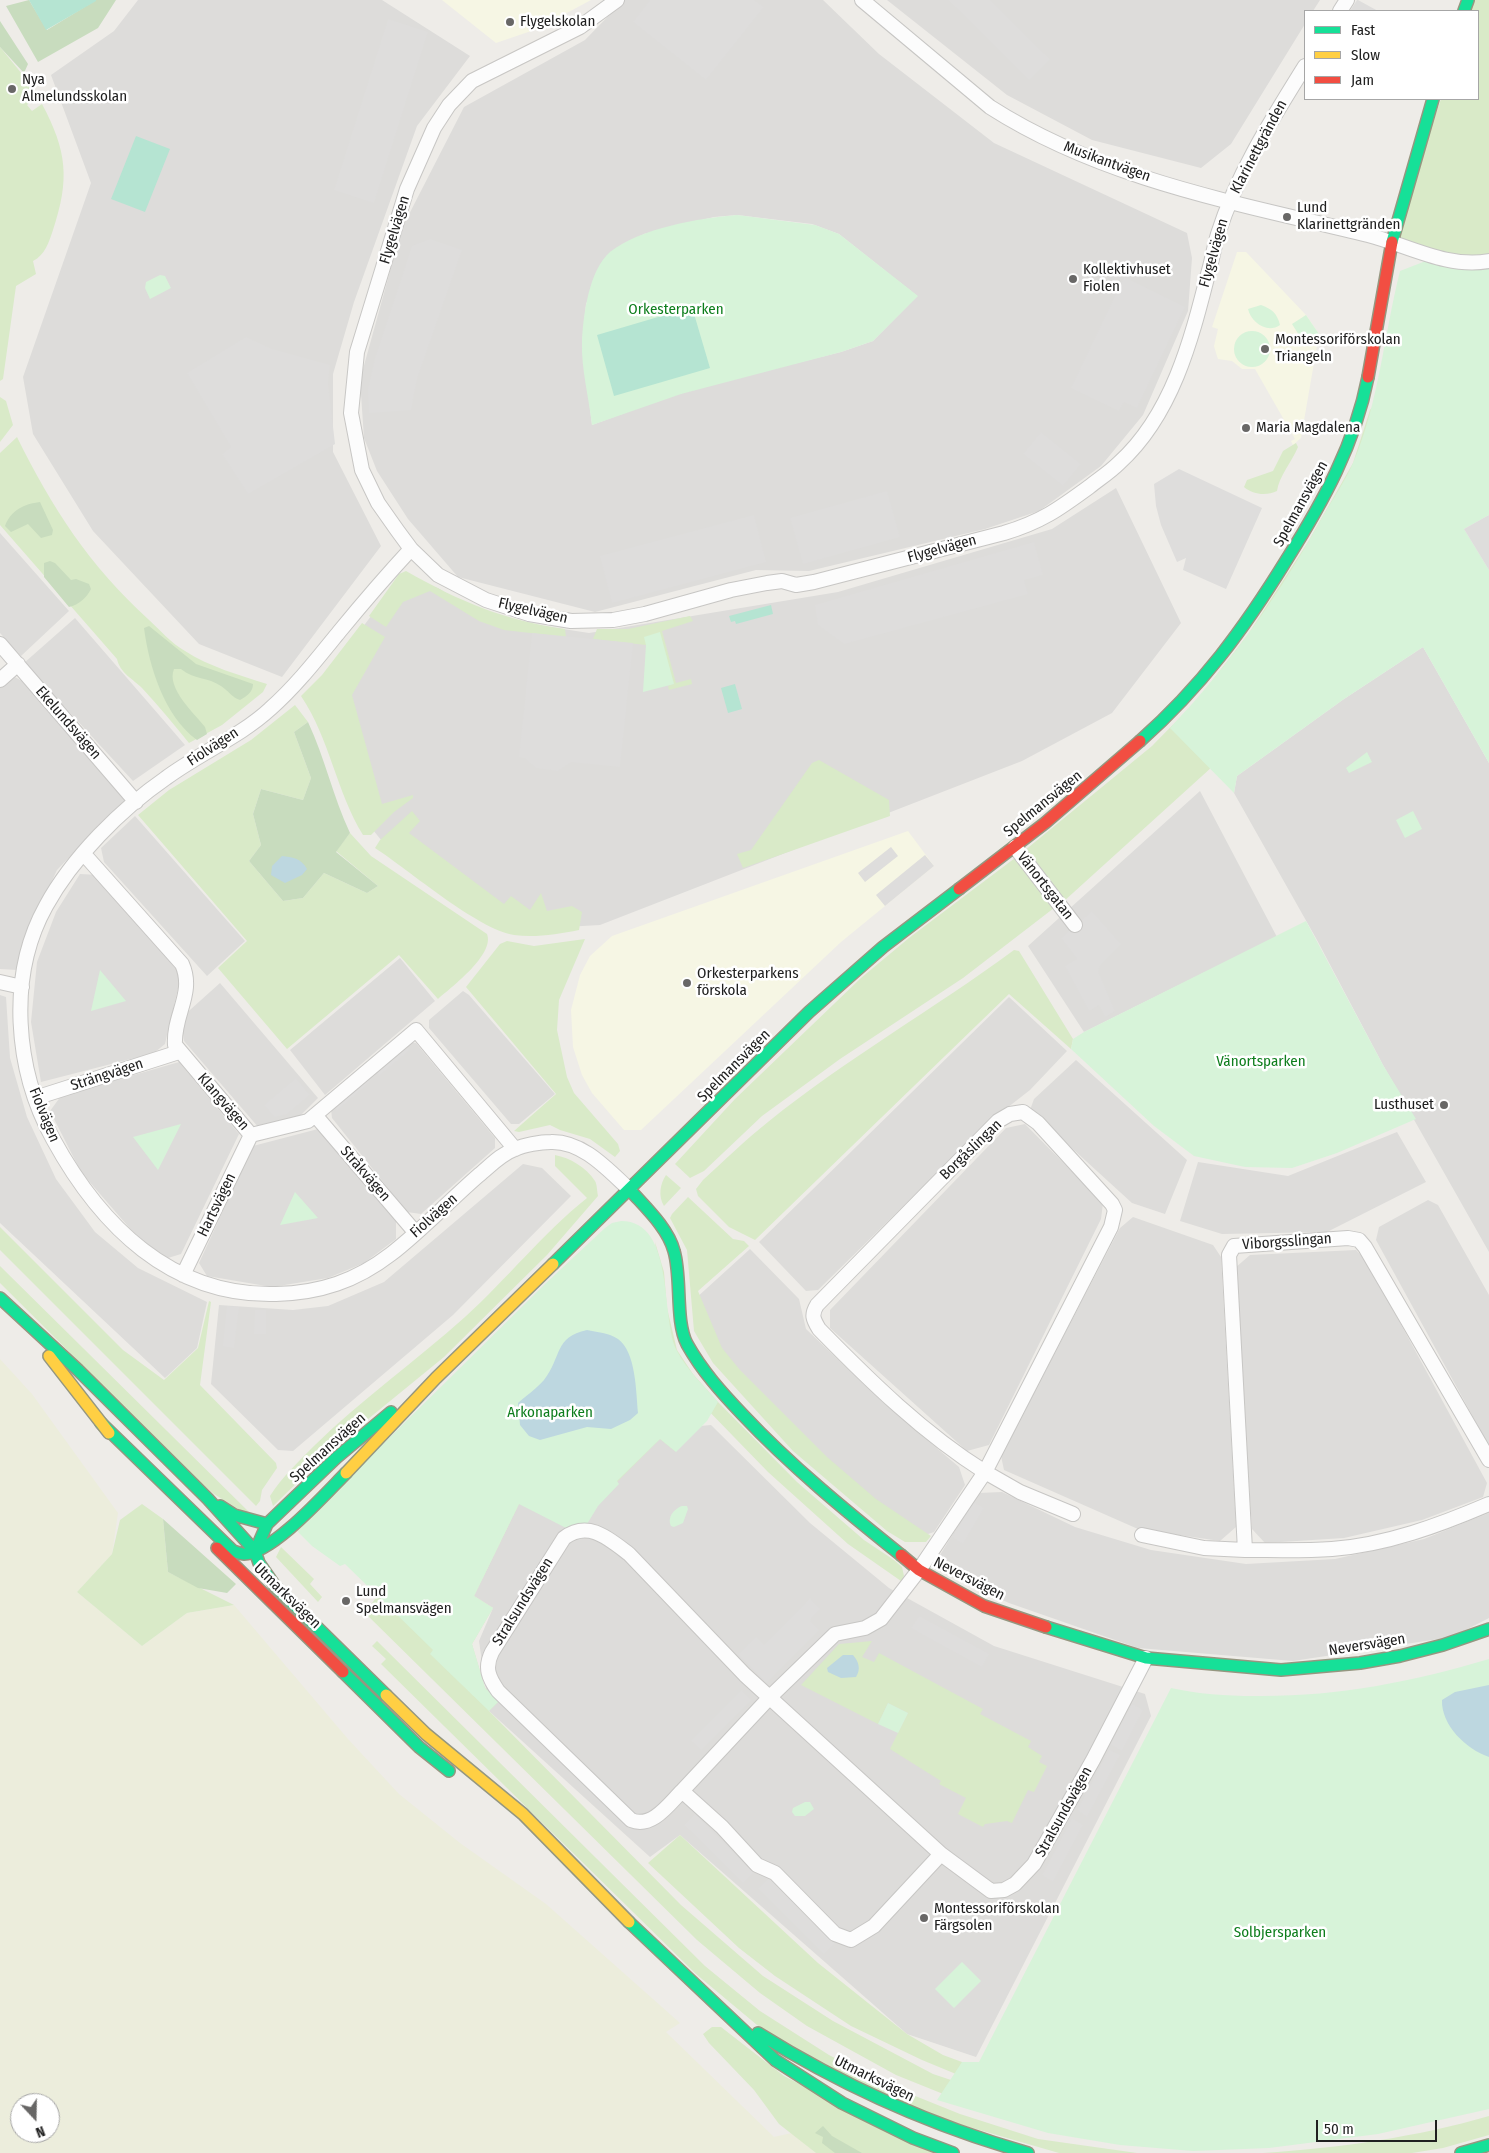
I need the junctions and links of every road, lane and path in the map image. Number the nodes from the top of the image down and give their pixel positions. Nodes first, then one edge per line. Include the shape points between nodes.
1 (617, 0) edge
2 (862, 0) edge
3 (1304, 68) edge
4 (1433, 100) edge
5 (1230, 203) junction
6 (1392, 243) junction
7 (1489, 261) edge
8 (411, 549) junction
9 (0, 644) edge
10 (18, 664) junction
11 (0, 680) edge
12 (136, 802) junction
13 (1015, 846) junction
14 (83, 853) junction
15 (1075, 925) dead end
16 (0, 982) edge
17 (22, 987) junction
18 (179, 1052) junction
19 (35, 1098) junction
20 (315, 1115) junction
21 (251, 1135) junction
22 (515, 1148) junction
23 (630, 1190) junction
24 (415, 1232) junction
25 (183, 1275) junction
26 (0, 1298) edge
27 (14, 1312) junction
28 (436, 1378) junction
29 (101, 1423) junction
30 (1489, 1460) edge
31 (985, 1472) junction
32 (208, 1499) junction
33 (1489, 1504) edge
34 (1073, 1514) dead end
35 (267, 1524) junction
36 (1142, 1535) dead end
37 (1245, 1550) junction
38 (255, 1551) junction
39 (919, 1570) junction
40 (251, 1582) junction
41 (1489, 1629) edge
42 (1146, 1658) junction
43 (770, 1697) junction
44 (455, 1776) dead end
45 (682, 1791) junction
46 (506, 1816) dead end
47 (941, 1854) junction
48 (573, 1866) junction
49 (717, 2007) junction
50 (1489, 2145) edge
51 (953, 2153) edge
52 (1028, 2153) edge
53 (1461, 2153) edge

1 - 8 street, Flygelvägen via 592,19 510,60 461,91 434,128 407,189 357,352 351,414 362,470 378,503
2 - 5 street, Musikantvägen via 1009,119 1080,155
3 - 5 street, Klarinettgränden via 1268,125
4 - 6 main road, Spelmansvägen
5 - 6 street, Musikantvägen
5 - 8 street, Flygelvägen via 1186,346 1160,412 1120,463 1052,515 1026,526 814,582 796,585 767,582 613,620 571,621 530,614 486,600 438,575
6 - 7 street, Musikantvägen via 1450,260
6 - 13 main road, Spelmansvägen via 1362,407 1343,459 1314,516 1266,593 1215,665 1175,710
8 - 12 street, Fiolvägen via 267,712 164,779
9 - 10 street, Ekelundsvägen
10 - 11 street
10 - 12 street, Ekelundsvägen
12 - 14 street, Fiolvägen
13 - 15 street, Vänortsgatan
13 - 23 main road, Spelmansvägen via 883,947 816,1005
14 - 17 street, Fiolvägen via 45,906 33,935
14 - 18 street via 182,964 188,984 174,1033
16 - 17 street
17 - 19 street, Fiolvägen via 20,1023 23,1049
18 - 19 street, Strängvägen
18 - 21 street, Klangvägen
19 - 25 street, Fiolvägen via 68,1167 98,1208 147,1255
20 - 21 street, Klangvägen via 308,1121
20 - 22 street, Klangvägen via 416,1030
20 - 24 street, Stråkvägen
21 - 25 street, Hartsvägen
22 - 23 street, Fiolvägen via 550,1142 566,1143 597,1160
22 - 24 street, Fiolvägen via 498,1159
23 - 28 main road, Spelmansvägen
23 - 39 main road, Neversvägen via 657,1221 674,1249 682,1328 686,1342 709,1379 773,1447
24 - 25 street, Fiolvägen via 394,1252 363,1273 314,1291 246,1293 209,1286
26 - 27 main road, Utmarksvägen
27 - 29 main road, Utmarksvägen
27 - 32 main road, Utmarksvägen via 78,1370
28 - 35 main road, Spelmansvägen via 366,1431
28 - 38 main road, Spelmansvägen via 348,1472 290,1528
29 - 38 main road via 229,1548 240,1554
29 - 40 main road, Utmarksvägen via 145,1474
30 - 37 street, Viborgsslingan via 1359,1240 1348,1238 1234,1246 1230,1255
31 - 31 street, Borgåslingan via 952,1451 892,1400 819,1329 812,1312 998,1121 1017,1111 1038,1123 1112,1204 1114,1216
31 - 34 street, Borgåslingan via 1020,1492
31 - 39 street, Borgåslingan
32 - 35 main road via 234,1515
32 - 38 main road, Utmarksvägen
33 - 37 street via 1453,1520 1374,1542 1334,1549
35 - 38 main road, Spelmansvägen
36 - 37 street via 1204,1548
38 - 40 main road, Spelmansvägen
38 - 48 main road, Utmarksvägen via 259,1563 276,1586 426,1734 522,1814
39 - 42 main road, Neversvägen via 984,1606
39 - 43 street, Stralsundsvägen via 881,1619 865,1628 835,1634
40 - 44 main road, Utmarksvägen via 419,1747
41 - 42 main road, Neversvägen via 1400,1656 1318,1668 1240,1668
42 - 47 street, Stralsundsvägen via 1052,1835 1034,1864 1015,1884 1004,1890 991,1891
43 - 45 street, Stralsundsvägen
43 - 45 street, Stralsundsvägen via 623,1549 592,1530 572,1532 564,1538 488,1659 490,1680 631,1820 649,1822
43 - 47 street, Stralsundsvägen
45 - 47 street via 757,1865 775,1873 836,1934 851,1940 874,1926
46 - 48 main road, Utmarksvägen
48 - 49 main road, Utmarksvägen
49 - 51 main road, Utmarksvägen via 775,2060 842,2103
49 - 52 main road, Utmarksvägen via 864,2093 936,2125
50 - 53 main road

